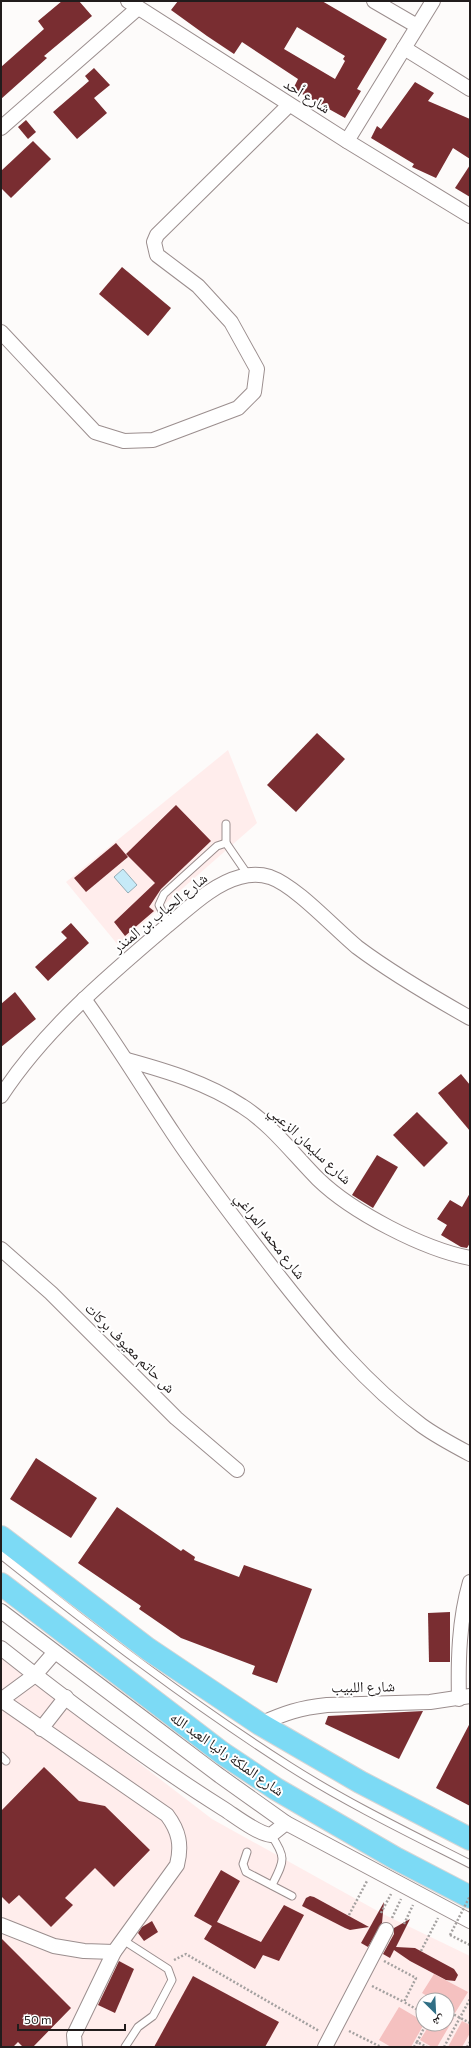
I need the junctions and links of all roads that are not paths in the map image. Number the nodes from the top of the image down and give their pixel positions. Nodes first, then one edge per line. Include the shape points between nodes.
1 (374, 1) edge
2 (433, 1) edge
3 (133, 4) edge
4 (417, 26) junction
5 (404, 48) junction
6 (470, 89) edge
7 (289, 105) junction
8 (1, 128) edge
9 (347, 141) junction
10 (470, 216) edge
11 (1, 332) edge
12 (226, 824) dead end
13 (226, 843) junction
14 (248, 876) junction
15 (168, 925) junction
16 (84, 999) junction
17 (470, 1018) edge
18 (127, 1060) junction
19 (1, 1096) edge
20 (1, 1249) edge
21 (470, 1258) edge
22 (470, 1454) edge
23 (237, 1470) dead end
24 (1, 1537) edge
25 (1, 1555) edge
26 (470, 1582) edge
27 (1, 1584) edge
28 (1, 1611) edge
29 (1, 1648) edge
30 (54, 1653) junction
31 (35, 1675) junction
32 (66, 1697) junction
33 (464, 1698) edge
34 (1, 1700) edge
35 (260, 1724) junction
36 (41, 1729) junction
37 (286, 1823) junction
38 (271, 1835) junction
39 (470, 1839) edge
40 (247, 1852) dead end
41 (470, 1864) edge
42 (272, 1885) junction
43 (292, 1896) dead end
44 (470, 1897) edge
45 (470, 1921) edge
46 (1, 1925) edge
47 (386, 1930) road end
48 (123, 1940) junction
49 (114, 1952) junction
50 (330, 2036) edge
51 (75, 2047) edge
52 (125, 2047) edge

1 - 4 street
2 - 4 street
3 - 7 street, شارع أحد
3 - 8 street
4 - 5 street
5 - 6 street
5 - 9 street
7 - 9 street, شارع أحد
7 - 11 street via 157,235 154,242 157,255 198,286 231,322 257,369 254,392 238,408 154,440 124,442 96,432
9 - 10 street, شارع أحد
12 - 13 lane
13 - 14 lane
13 - 15 lane via 217,846 164,894 159,905
14 - 15 street, شارع الحباب بن المنذر via 218,887
14 - 17 street, شارع الحباب بن المنذر via 258,874 272,878 291,889 357,946 403,978
15 - 16 street, شارع الحباب بن المنذر
16 - 18 street, شارع محمد المراغي
16 - 19 street, شارع الحباب بن المنذر via 42,1043
18 - 21 street, شارع سليمان الزعبي via 203,1085 243,1106 275,1133 319,1180 354,1206 405,1235
18 - 22 street, شارع محمد المراغي via 173,1134 222,1202 318,1325 360,1372 420,1425
20 - 23 street, ش حاتم معيوف بركات via 51,1293 176,1418
24 - 35 main road via 148,1649
25 - 41 lane via 142,1664 289,1767 340,1797
26 - 33 street via 461,1630
27 - 44 main road, شارع الملكة رانيا العبد الله via 222,1753 283,1793 395,1858
28 - 30 street
29 - 31 street
30 - 31 street
30 - 37 street
31 - 32 street
31 - 34 street
32 - 36 street
32 - 38 street via 166,1771 263,1833
33 - 35 street, شارع اللبيب via 430,1702 310,1707 291,1711
34 - 36 street
35 - 39 main road via 360,1782
36 - 48 street via 167,1815 175,1826 180,1845 177,1865
37 - 38 street
37 - 45 street
38 - 42 lane via 283,1857 282,1866
40 - 42 lane via 244,1870
42 - 43 lane
46 - 49 street via 54,1946
47 - 50 street
48 - 49 street
48 - 52 lane via 163,1966 171,1974 172,1980 153,2016 138,2027
49 - 51 street via 74,2035

